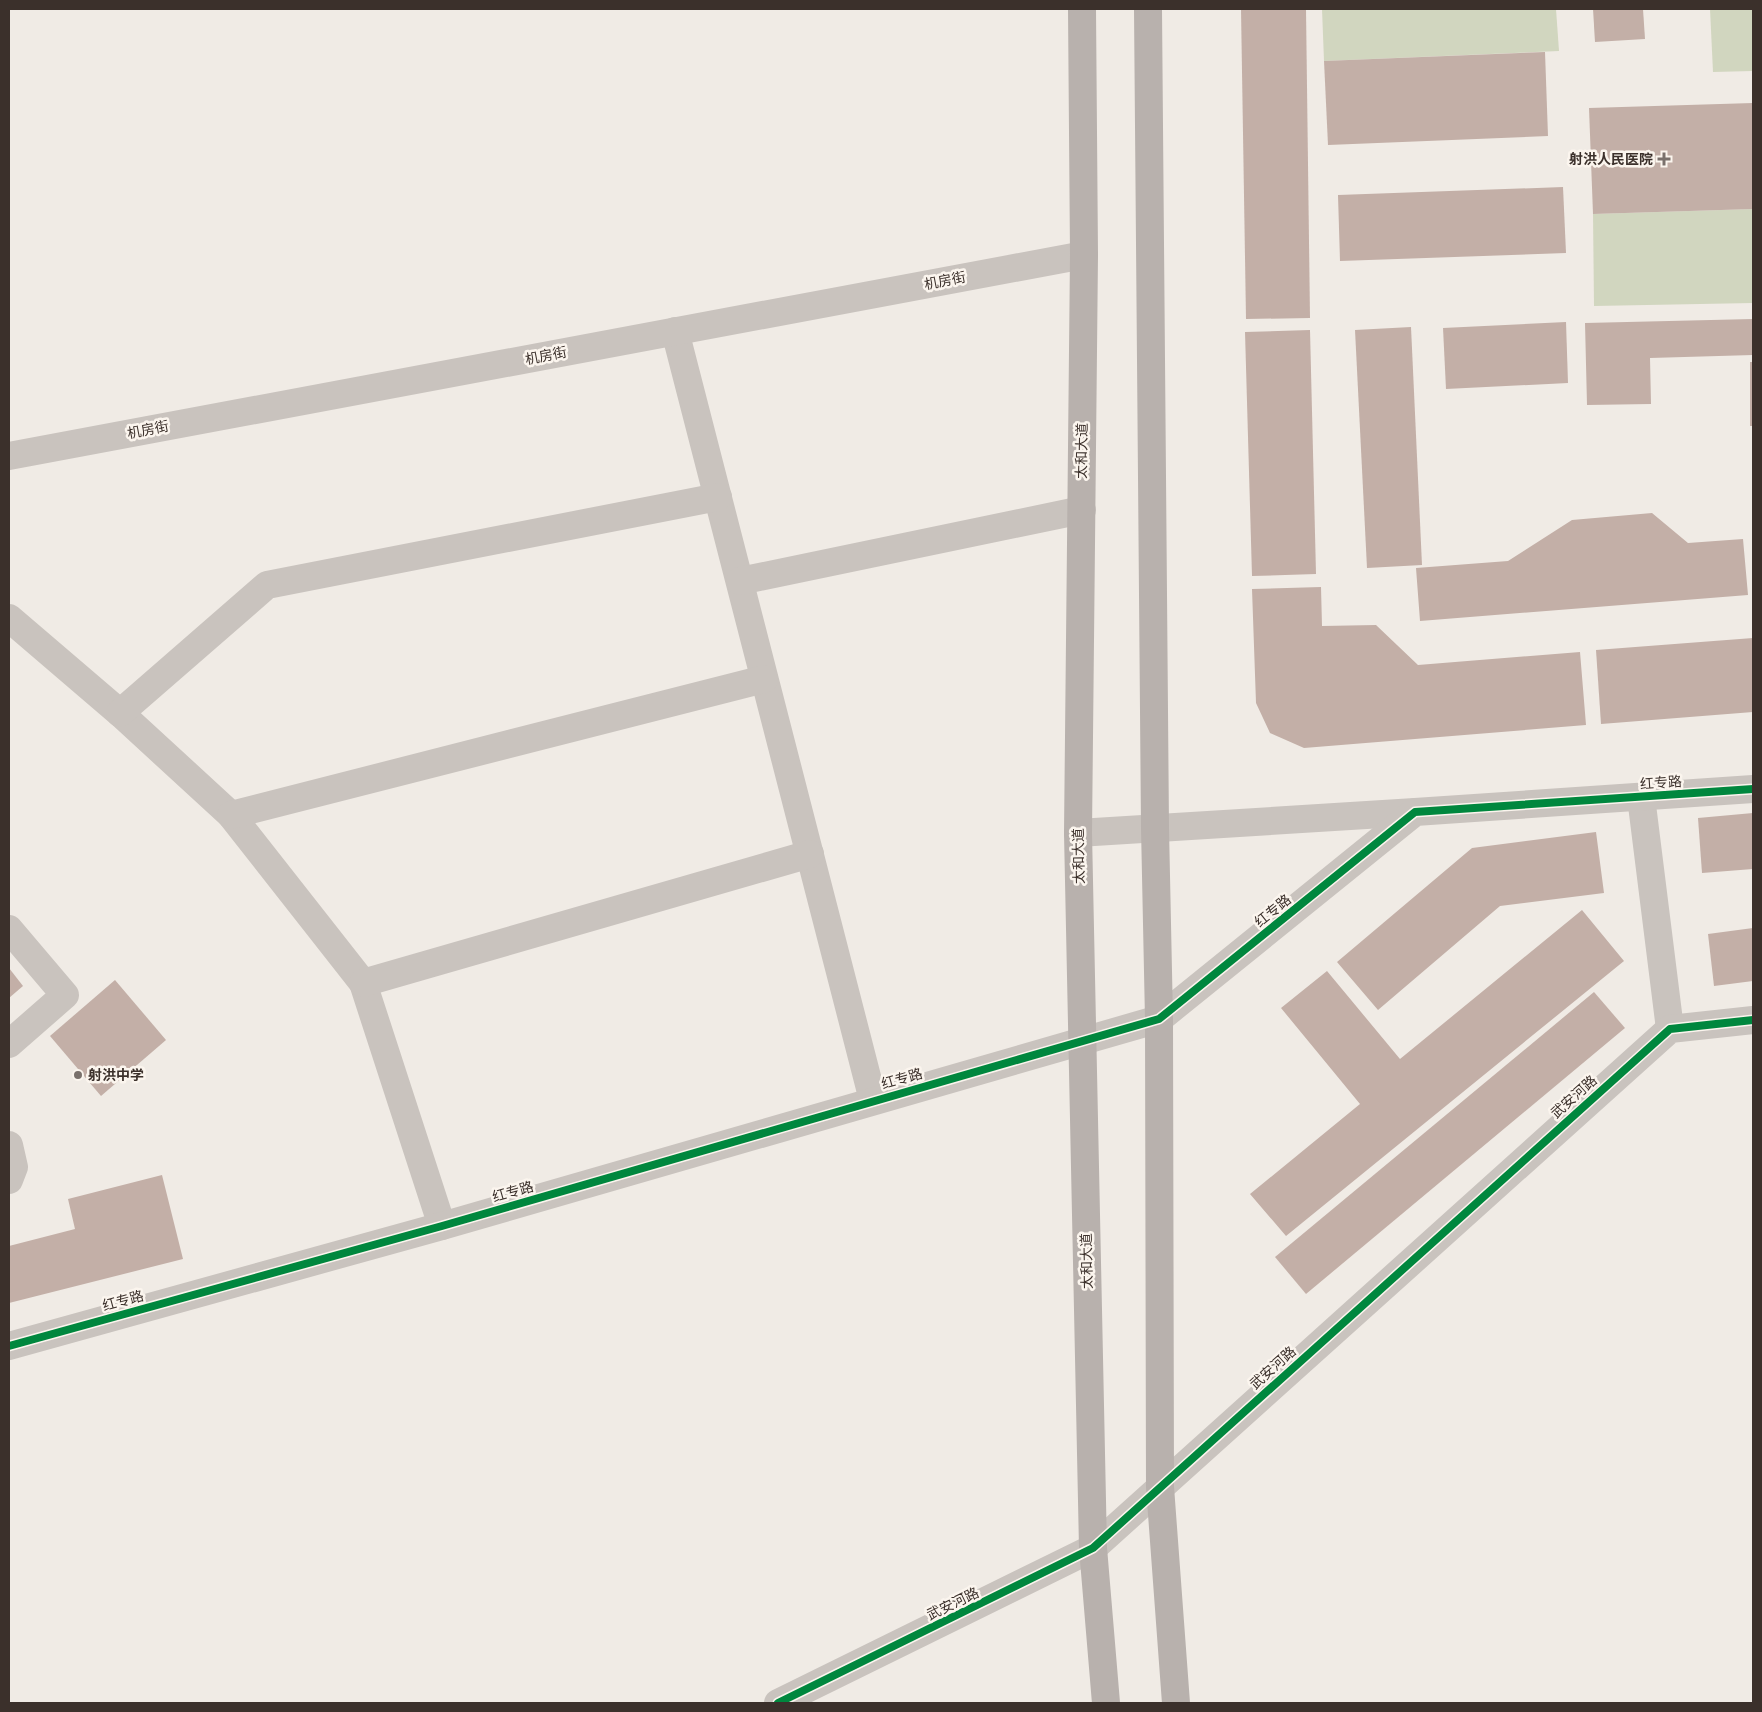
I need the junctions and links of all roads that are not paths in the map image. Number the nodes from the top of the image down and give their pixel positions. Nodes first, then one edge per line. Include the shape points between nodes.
1 (1082, 9) edge
2 (1148, 9) edge
3 (1084, 255) junction
4 (675, 331) junction
5 (9, 456) edge
6 (718, 496) junction
7 (1082, 510) junction
8 (740, 582) junction
9 (9, 618) edge
10 (764, 679) junction
11 (120, 712) junction
12 (1753, 789) edge
13 (1641, 797) junction
14 (1415, 812) junction
15 (231, 815) junction
16 (1155, 828) junction
17 (1078, 833) junction
18 (810, 854) junction
19 (9, 929) edge
20 (363, 983) junction
21 (1159, 1019) junction
22 (1753, 1020) edge
23 (1670, 1029) junction
24 (1083, 1040) junction
25 (9, 1044) edge
26 (873, 1100) junction
27 (9, 1145) edge
28 (9, 1180) edge
29 (442, 1226) junction
30 (9, 1346) edge
31 (1160, 1487) junction
32 (1093, 1548) junction
33 (778, 1703) edge
34 (1106, 1703) edge
35 (1176, 1703) edge

1 - 3 main road, 太和大道
2 - 16 main road
3 - 4 street, 机房街
3 - 7 main road, 太和大道
4 - 5 street, 机房街
4 - 6 street
6 - 8 street
6 - 11 street via 267,585
7 - 8 street
7 - 17 main road, 太和大道
8 - 10 street
9 - 11 street
10 - 15 street
10 - 18 street
11 - 15 street
12 - 13 street, 红专路
13 - 14 street, 红专路
13 - 23 street
14 - 16 street
14 - 21 street, 红专路
15 - 20 street
16 - 17 street
16 - 21 main road
17 - 24 main road, 太和大道
18 - 20 street
18 - 26 street
19 - 25 street via 65,995
20 - 29 street
21 - 24 street, 红专路
21 - 31 main road
22 - 23 street
23 - 31 street, 武安河路
24 - 26 street, 红专路
24 - 32 main road, 太和大道
26 - 29 street, 红专路
27 - 28 street via 14,1167
29 - 30 street, 红专路
31 - 32 street, 武安河路
31 - 35 main road
32 - 33 street, 武安河路
32 - 34 main road, 太和大道

